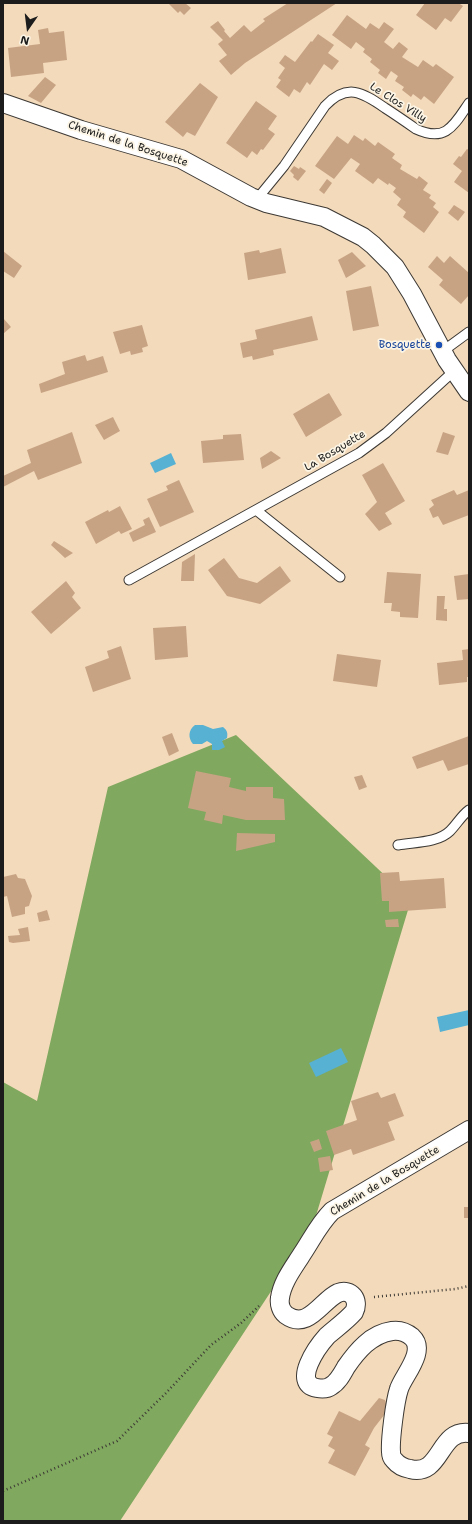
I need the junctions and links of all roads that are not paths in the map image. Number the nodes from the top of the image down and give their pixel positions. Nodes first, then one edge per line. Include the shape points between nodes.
1 (3, 103) edge
2 (469, 103) edge
3 (257, 199) junction
4 (469, 332) edge
5 (442, 352) junction
6 (454, 371) junction
7 (469, 392) edge
8 (256, 510) junction
9 (340, 577) dead end
10 (129, 580) dead end
11 (469, 810) edge
12 (398, 845) dead end
13 (469, 1130) edge
14 (469, 1433) edge

1 - 3 street, Chemin de la Bosquette via 81,130 181,159
2 - 3 lane, Le Clos Villy via 448,131 437,134 416,129 366,95 352,92 341,94 325,106
3 - 5 street, Chemin de la Bosquette via 324,217 374,245 395,267
4 - 5 lane
5 - 6 street, Chemin de la Bosquette
6 - 7 street, Chemin de la Bosquette
6 - 8 lane, La Bosquette via 386,433 359,453
8 - 9 lane
8 - 10 lane, La Bosquette
11 - 12 lane via 444,835
13 - 14 street, Chemin de la Bosquette via 332,1211 318,1227 293,1268 280,1299 282,1311 286,1315 301,1319 314,1313 337,1293 350,1293 355,1299 354,1312 327,1337 314,1356 306,1379 315,1388 324,1389 332,1386 366,1343 381,1334 402,1331 413,1338 416,1348 413,1363 398,1394 391,1442 393,1459 402,1467 414,1470 427,1468 451,1437 462,1432

